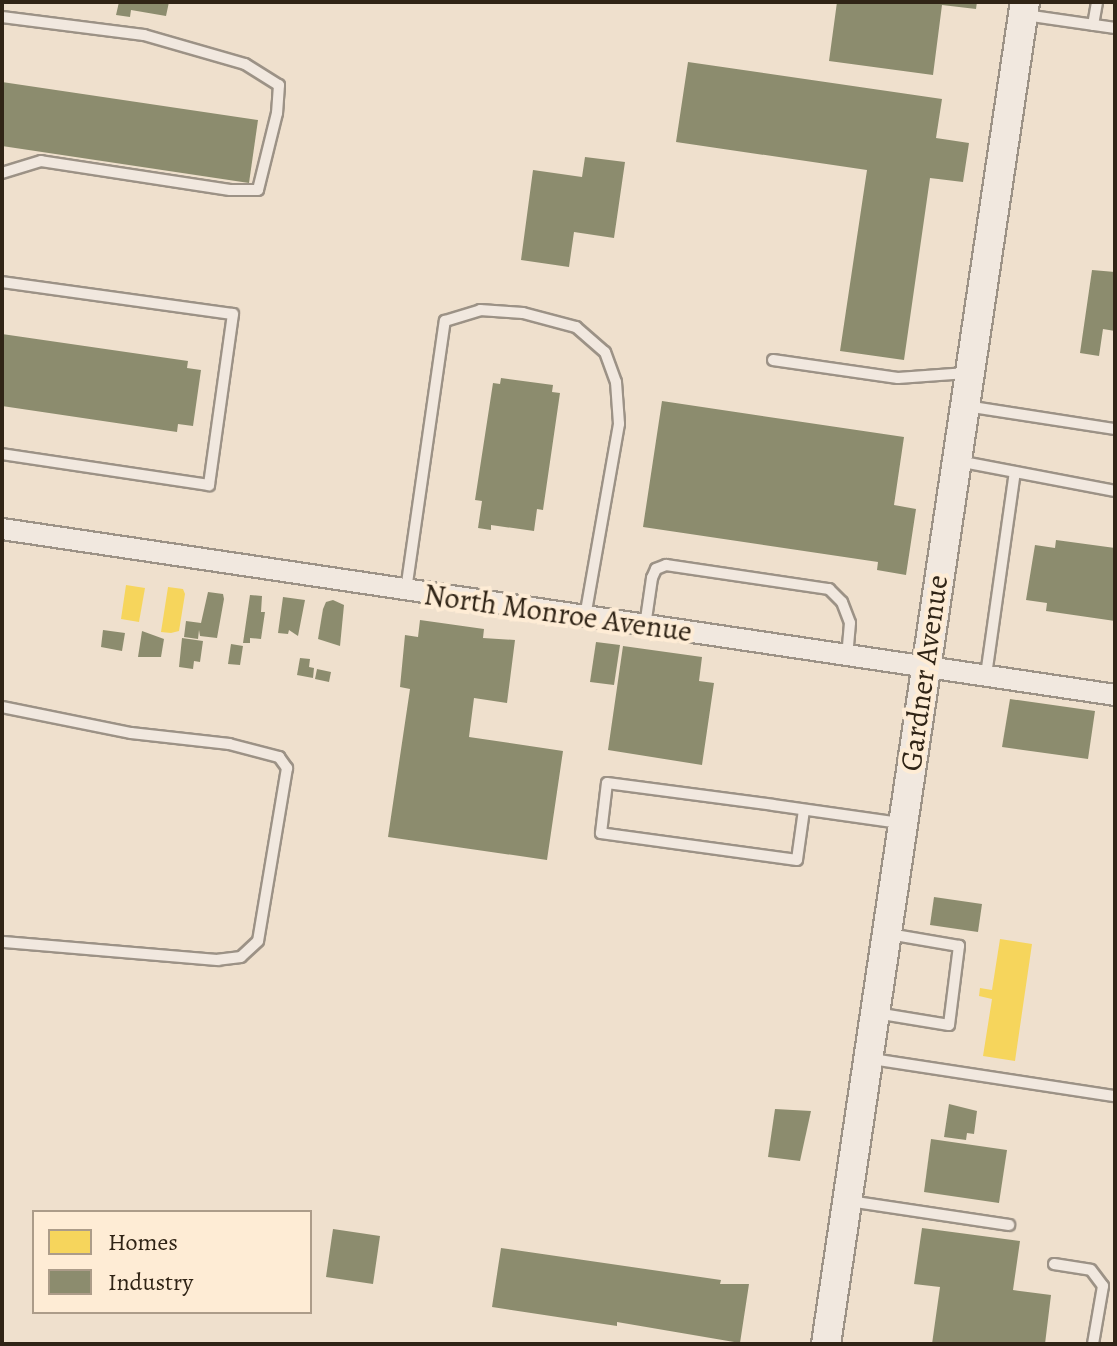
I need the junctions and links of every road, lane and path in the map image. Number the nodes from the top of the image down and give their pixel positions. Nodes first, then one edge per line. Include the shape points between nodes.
1 (1097, 2) edge
2 (1024, 8) edge
3 (2, 17) edge
4 (1093, 25) junction
5 (1115, 28) edge
6 (2, 173) edge
7 (2, 282) edge
8 (773, 360) dead end
9 (969, 373) junction
10 (964, 405) junction
11 (1115, 429) edge
12 (2, 454) edge
13 (956, 460) junction
14 (1015, 472) junction
15 (1115, 491) edge
16 (2, 529) edge
17 (406, 590) junction
18 (585, 617) junction
19 (645, 626) junction
20 (847, 655) junction
21 (925, 666) junction
22 (986, 675) junction
23 (1115, 695) edge
24 (2, 707) edge
25 (804, 810) junction
26 (902, 824) junction
27 (886, 934) junction
28 (2, 942) edge
29 (874, 1013) junction
30 (868, 1059) junction
31 (1115, 1096) edge
32 (847, 1201) junction
33 (1009, 1225) dead end
34 (1054, 1264) dead end
35 (826, 1344) edge
36 (1093, 1344) edge

1 - 4 lane
2 - 4 lane
2 - 9 street, Gardner Avenue
3 - 6 lane via 144,35 245,64 279,85 258,190 41,161
4 - 5 lane
7 - 12 lane via 233,314 209,485
8 - 9 lane via 898,378
9 - 10 street, Gardner Avenue
10 - 11 lane
10 - 13 street, Gardner Avenue
13 - 14 lane
13 - 21 street, Gardner Avenue
14 - 15 lane
14 - 22 lane
16 - 17 street, North Monroe Avenue
17 - 18 street, North Monroe Avenue
17 - 18 lane via 445,321 480,310 523,313 576,327 605,352 616,382 619,424
18 - 19 street, North Monroe Avenue
19 - 20 street, North Monroe Avenue
19 - 20 lane via 656,569 681,567 829,589 842,602 850,623
20 - 21 street, North Monroe Avenue
21 - 22 street, North Monroe Avenue
21 - 26 street, Gardner Avenue
22 - 23 street, North Monroe Avenue
24 - 28 lane via 131,733 229,744 279,757 287,768 258,941 241,957 218,960
25 - 25 lane via 607,783 601,833 797,860
25 - 26 lane
26 - 27 street, Gardner Avenue
27 - 29 street, Gardner Avenue
27 - 29 lane via 959,946 949,1025
29 - 30 street, Gardner Avenue
30 - 31 lane
30 - 32 street, Gardner Avenue
32 - 33 lane
32 - 35 street, Gardner Avenue
34 - 36 lane via 1091,1270 1103,1286

